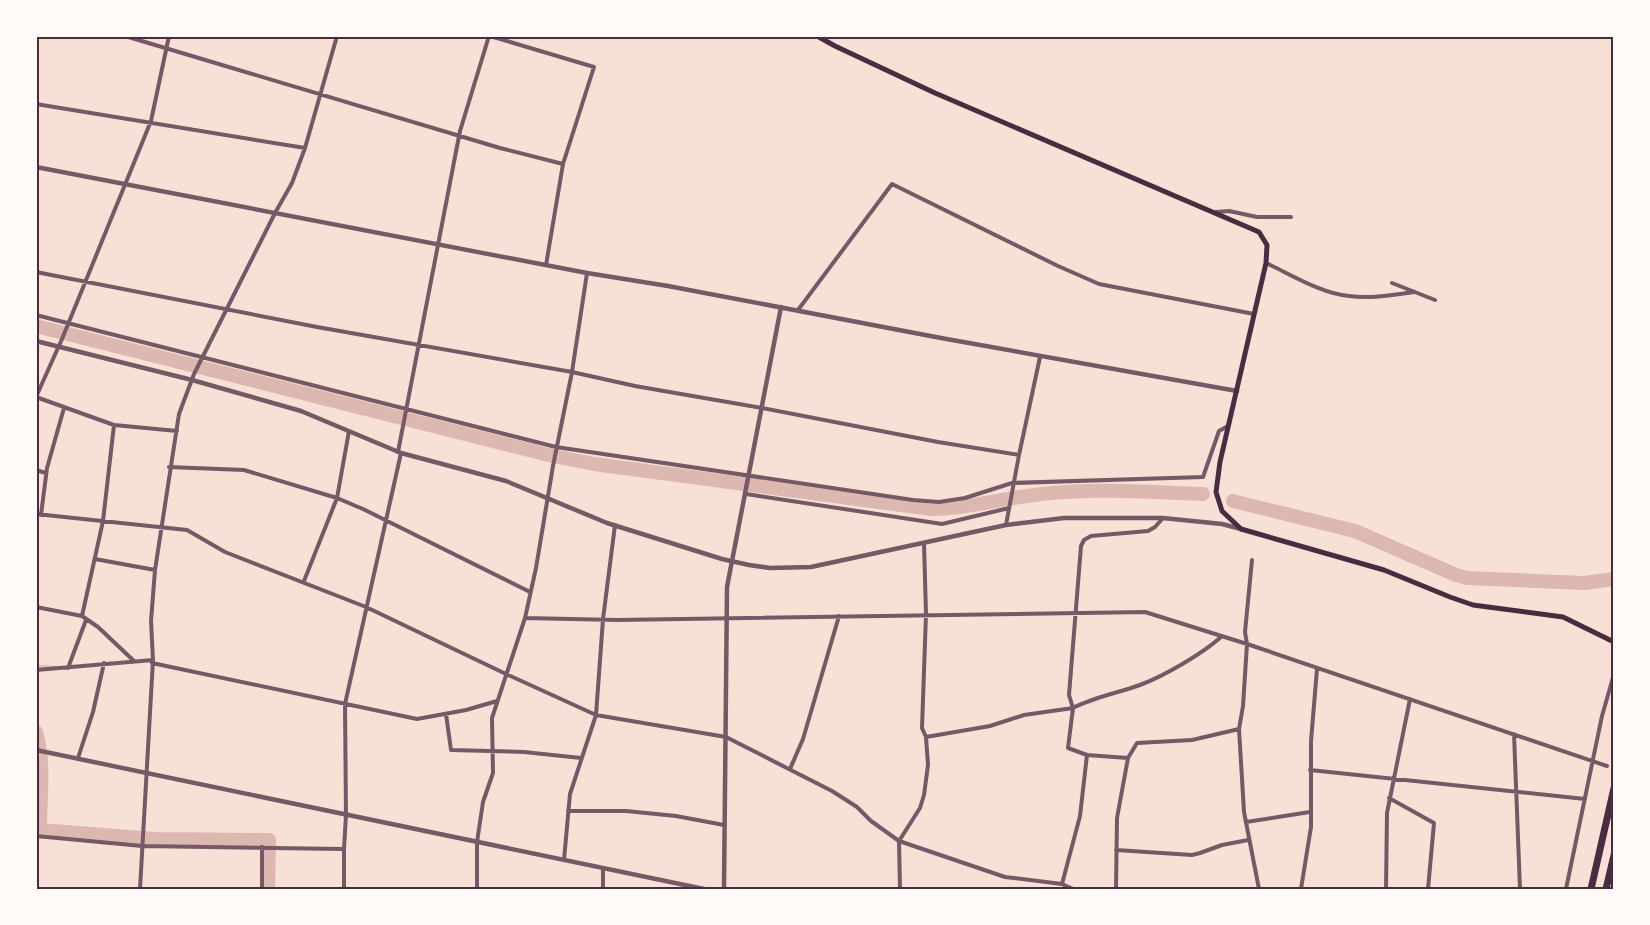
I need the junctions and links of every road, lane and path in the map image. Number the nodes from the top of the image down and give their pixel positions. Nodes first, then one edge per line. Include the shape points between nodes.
1 (125, 36) edge
2 (169, 36) edge
3 (337, 36) edge
4 (490, 36) edge
5 (817, 36) edge
6 (167, 48) junction
7 (320, 94) junction
8 (36, 104) edge
9 (151, 121) junction
10 (459, 135) junction
11 (305, 148) junction
12 (563, 164) junction
13 (36, 167) edge
14 (125, 184) junction
15 (1215, 212) junction
16 (275, 213) junction
17 (1291, 217) dead end
18 (437, 244) junction
19 (1266, 263) junction
20 (546, 265) junction
21 (36, 272) edge
22 (587, 273) junction
23 (86, 281) junction
24 (1392, 283) dead end
25 (1414, 292) junction
26 (1435, 300) dead end
27 (781, 307) junction
28 (228, 308) junction
29 (798, 310) junction
30 (1254, 314) junction
31 (36, 315) edge
32 (68, 324) junction
33 (36, 341) edge
34 (420, 345) junction
35 (58, 347) junction
36 (1040, 357) junction
37 (202, 360) junction
38 (572, 372) junction
39 (192, 380) junction
40 (1238, 391) junction
41 (36, 397) edge
42 (64, 408) junction
43 (762, 408) junction
44 (406, 410) junction
45 (114, 425) junction
46 (1228, 425) junction
47 (177, 431) junction
48 (349, 431) junction
49 (556, 448) junction
50 (400, 453) junction
51 (1019, 455) junction
52 (169, 467) junction
53 (36, 470) edge
54 (46, 473) junction
55 (749, 476) junction
56 (1012, 486) junction
57 (746, 492) junction
58 (547, 496) junction
59 (337, 498) junction
60 (1009, 507) junction
61 (39, 514) edge
62 (1163, 518) junction
63 (103, 521) junction
64 (387, 521) junction
65 (615, 525) junction
66 (1006, 525) junction
67 (161, 527) junction
68 (1241, 529) junction
69 (924, 543) junction
70 (94, 559) junction
71 (1252, 560) dead end
72 (731, 562) junction
73 (155, 570) junction
74 (304, 581) junction
75 (530, 592) junction
76 (36, 607) edge
77 (366, 607) junction
78 (1076, 612) junction
79 (926, 614) junction
80 (82, 616) junction
81 (839, 616) junction
82 (525, 618) junction
83 (726, 618) junction
84 (603, 619) junction
85 (86, 620) junction
86 (1222, 637) junction
87 (1614, 642) edge
88 (1247, 644) junction
89 (135, 662) junction
90 (152, 662) junction
91 (104, 663) junction
92 (68, 668) junction
93 (1317, 669) junction
94 (36, 670) edge
95 (506, 674) junction
96 (1614, 674) edge
97 (1410, 699) junction
98 (497, 701) junction
99 (345, 704) junction
100 (1072, 708) junction
101 (446, 714) junction
102 (597, 715) junction
103 (1239, 729) junction
104 (1514, 734) junction
105 (726, 736) junction
106 (926, 737) junction
107 (36, 750) edge
108 (493, 751) junction
109 (1087, 754) junction
110 (78, 758) junction
111 (581, 758) junction
112 (1128, 758) junction
113 (1594, 761) junction
114 (1607, 766) dead end
115 (790, 768) junction
116 (1310, 770) junction
117 (147, 772) junction
118 (1394, 778) junction
119 (1614, 788) edge
120 (1517, 791) junction
121 (1389, 798) junction
122 (1585, 799) junction
123 (568, 811) junction
124 (1311, 812) junction
125 (346, 815) junction
126 (1246, 822) junction
127 (724, 825) junction
128 (36, 836) edge
129 (1248, 840) junction
130 (899, 841) junction
131 (477, 842) junction
132 (142, 844) junction
133 (262, 847) junction
134 (344, 849) junction
135 (1116, 850) junction
136 (1614, 855) edge
137 (564, 860) junction
138 (603, 868) junction
139 (1062, 884) junction
140 (140, 889) edge
141 (262, 889) edge
142 (344, 889) edge
143 (477, 889) edge
144 (603, 889) edge
145 (704, 889) edge
146 (724, 889) edge
147 (900, 889) edge
148 (1073, 889) edge
149 (1116, 889) edge
150 (1260, 889) edge
151 (1301, 889) edge
152 (1386, 889) edge
153 (1428, 889) edge
154 (1520, 889) edge
155 (1566, 889) edge
156 (1591, 889) edge
157 (1606, 889) edge

1 - 6 street
2 - 6 street
3 - 7 street
4 - 10 street
4 - 12 street via 594,67
5 - 15 main road via 935,93
6 - 7 street
6 - 9 street
7 - 10 street
7 - 11 street
8 - 9 street
9 - 11 street
9 - 14 street
10 - 12 street
10 - 18 street
11 - 16 street
12 - 20 street
13 - 14 street
14 - 16 street
14 - 23 street
15 - 17 street
15 - 19 main road via 1259,232 1266,245
16 - 18 street
16 - 28 street
18 - 20 street
18 - 34 street
19 - 25 street via 1347,296
19 - 30 main road
20 - 22 street
21 - 23 street
22 - 27 street
22 - 38 street
23 - 28 street
23 - 32 street
24 - 25 street
25 - 26 street
27 - 29 street
27 - 43 street
28 - 34 street
28 - 37 street
29 - 30 street via 892,184 1099,284
29 - 36 street
30 - 40 main road
31 - 32 street
32 - 35 street
32 - 37 street
33 - 35 street
34 - 38 street
34 - 44 street
35 - 39 street
35 - 41 street
36 - 40 street
36 - 51 street
37 - 39 street
37 - 44 street
38 - 43 street
38 - 49 street
39 - 47 street
39 - 48 street via 301,411
40 - 46 main road
41 - 42 street
42 - 45 street
42 - 54 street
43 - 51 street
43 - 55 street
44 - 49 street
44 - 50 street
45 - 47 street
45 - 63 street
46 - 56 street via 1219,431 1203,477
46 - 68 main road via 1215,492 1222,511
47 - 52 street
48 - 50 street
48 - 59 street
49 - 55 street
49 - 58 street
50 - 58 street
50 - 64 street
51 - 56 street
52 - 59 street via 244,470
52 - 67 street
53 - 54 street
54 - 61 street
55 - 56 street via 939,502
55 - 57 street
56 - 60 street
57 - 60 street via 942,524
57 - 72 street
58 - 65 street
58 - 75 street
59 - 64 street
59 - 74 street
60 - 66 street
61 - 63 street
62 - 66 street via 1064,518
62 - 68 street
62 - 78 street via 1148,531 1084,540
63 - 67 street
63 - 70 street
64 - 75 street
64 - 77 street
65 - 72 street
65 - 84 street
66 - 69 street
67 - 73 street
67 - 74 street via 187,530 247,562
68 - 87 main road via 1384,570 1473,605 1563,617
69 - 72 street via 812,567 770,568
69 - 79 street
70 - 73 street
70 - 80 street
71 - 88 street
72 - 83 street
73 - 90 street
74 - 77 street
75 - 82 street
76 - 80 street
77 - 95 street
77 - 99 street
78 - 79 street
78 - 86 street via 1146,612
78 - 100 street via 1069,695
79 - 81 street
79 - 106 street via 922,728
80 - 85 street
81 - 83 street
81 - 115 street via 803,739
82 - 84 street
82 - 95 street
83 - 84 street
83 - 105 street
84 - 102 street
85 - 89 street
85 - 92 street
86 - 88 street
86 - 100 street via 1164,674
88 - 93 street
88 - 103 street
89 - 90 street
89 - 91 street
90 - 99 street
90 - 117 street
91 - 92 street
91 - 110 street
92 - 94 street
93 - 97 street
93 - 116 street
95 - 98 street
95 - 102 street
96 - 113 street
97 - 104 street
97 - 118 street
98 - 101 street
98 - 108 street via 492,718
99 - 101 street via 417,720
99 - 125 street
100 - 106 street
100 - 109 street via 1068,748
101 - 108 street via 451,750
102 - 105 street
102 - 111 street
103 - 112 street via 1192,740 1137,743
103 - 126 street
104 - 113 street
104 - 120 street
105 - 115 street
105 - 127 street
106 - 130 street via 924,795
107 - 110 street
108 - 111 street
108 - 131 street via 493,773 483,802
109 - 112 street
109 - 139 street via 1080,816
110 - 117 street
111 - 123 street
112 - 135 street via 1117,818
113 - 114 street
113 - 122 street
115 - 130 street via 857,807
116 - 118 street
116 - 124 street
117 - 125 street
117 - 132 street
118 - 120 street
118 - 121 street
119 - 156 highway
120 - 122 street
120 - 154 street
121 - 152 street
121 - 153 street via 1434,823
122 - 155 street
123 - 127 street via 626,811
123 - 137 street
124 - 126 street
124 - 151 street
125 - 131 street
125 - 134 street
126 - 129 street
127 - 146 street
128 - 132 street
129 - 135 street via 1192,855
129 - 150 street
130 - 139 street via 1005,877
130 - 147 street
131 - 137 street
131 - 143 street
132 - 133 street
132 - 140 street
133 - 134 street
133 - 141 street
134 - 142 street
135 - 149 street
136 - 157 highway
137 - 138 street
138 - 144 street
138 - 145 street
139 - 148 street

